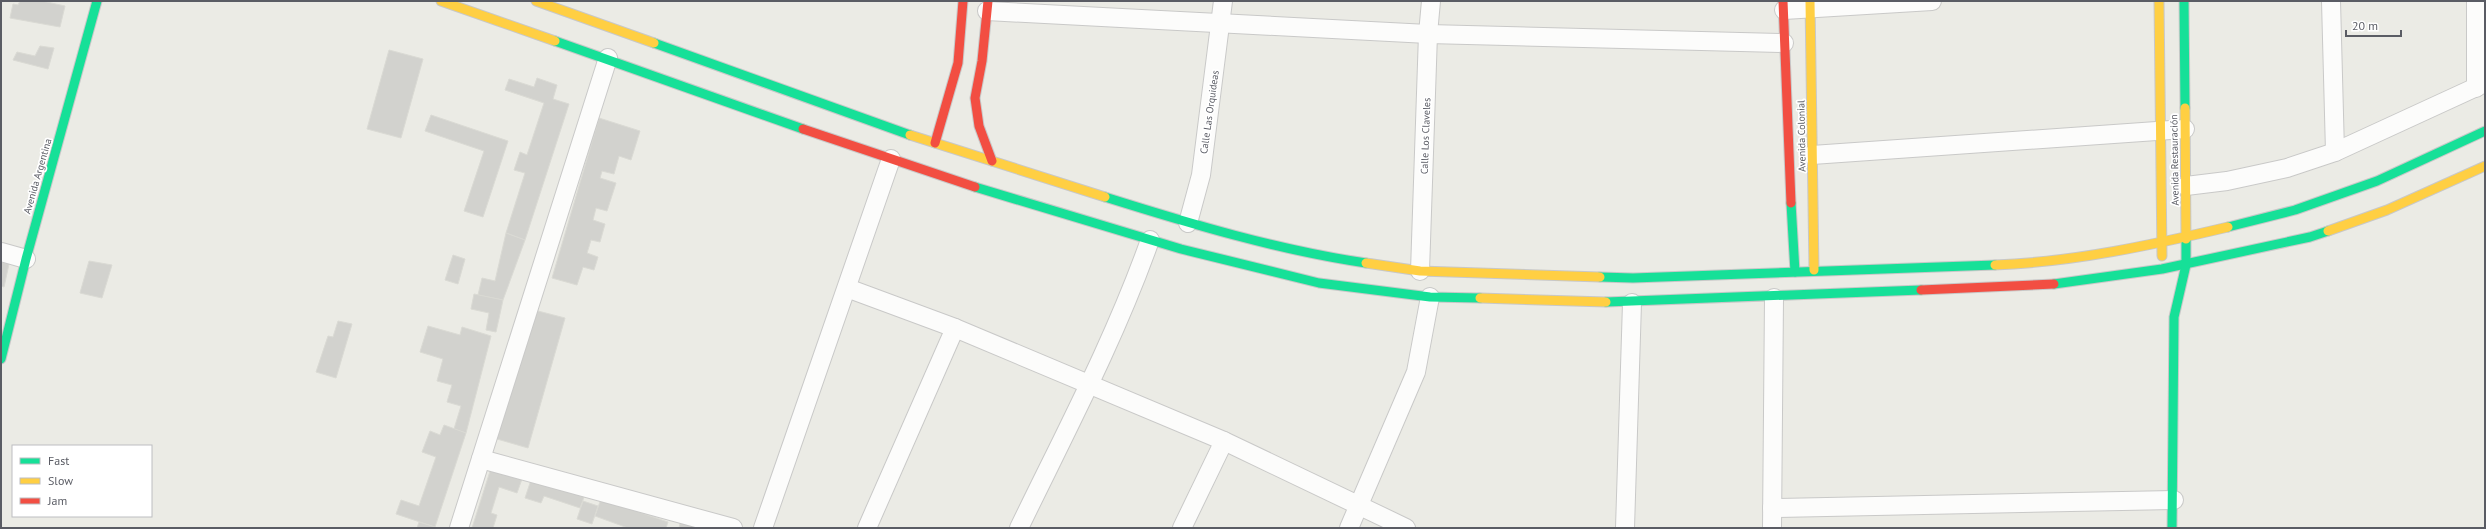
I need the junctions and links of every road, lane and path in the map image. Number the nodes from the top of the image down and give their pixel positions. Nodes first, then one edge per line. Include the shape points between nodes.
1 (97, 1) edge
2 (441, 1) edge
3 (963, 1) edge
4 (1223, 1) edge
5 (1431, 1) edge
6 (1932, 1) edge
7 (2159, 1) edge
8 (2184, 1) edge
9 (2331, 1) edge
10 (2476, 1) edge
11 (540, 2) edge
12 (988, 6) edge
13 (1784, 6) edge
14 (1810, 6) edge
15 (1221, 23) junction
16 (1428, 34) junction
17 (1784, 43) junction
18 (608, 58) junction
19 (2480, 86) edge
20 (2185, 129) junction
21 (2160, 131) junction
22 (2485, 131) edge
23 (935, 143) junction
24 (2335, 152) junction
25 (942, 154) junction
26 (1812, 155) junction
27 (891, 159) junction
28 (992, 161) junction
29 (2485, 166) edge
30 (934, 175) junction
31 (2186, 186) junction
32 (1188, 223) junction
33 (2186, 237) junction
34 (1150, 240) junction
35 (2162, 241) junction
36 (1, 252) edge
37 (26, 259) junction
38 (2186, 265) junction
39 (1814, 270) junction
40 (1420, 271) junction
41 (1795, 272) junction
42 (2163, 272) junction
43 (847, 288) junction
44 (2169, 296) dead end
45 (1430, 297) junction
46 (1774, 298) junction
47 (1632, 304) junction
48 (2174, 317) junction
49 (955, 328) junction
50 (1, 359) edge
51 (1088, 385) junction
52 (1224, 441) junction
53 (481, 459) junction
54 (2174, 500) junction
55 (1360, 506) junction
56 (1772, 508) junction
57 (459, 528) edge
58 (734, 528) edge
59 (763, 528) edge
60 (867, 528) edge
61 (1019, 528) edge
62 (1182, 528) edge
63 (1349, 528) edge
64 (1406, 528) edge
65 (1625, 528) edge
66 (1772, 528) edge
67 (2172, 528) edge

1 - 37 main road, Avenida Argentina
2 - 18 main road
3 - 23 main road via 958,63
4 - 15 street, Calle Las Orquideas
5 - 16 street, Calle Los Claveles
6 - 14 street
7 - 21 main road, Avenida Restauración
8 - 20 main road, Avenida Restauración
9 - 24 street
10 - 19 street
11 - 23 main road
12 - 15 street
12 - 28 main road via 975,98 979,126
13 - 14 street
13 - 17 main road
14 - 26 main road, Avenida Colonial
15 - 16 street
15 - 32 street, Calle Las Orquideas via 1201,175
16 - 17 street
16 - 40 street, Calle Los Claveles
17 - 41 main road
18 - 27 main road
18 - 53 street
19 - 24 street
20 - 21 street
20 - 31 main road, Avenida Restauración
21 - 26 street
21 - 35 main road, Avenida Restauración
22 - 33 main road via 2403,170 2345,193 2295,210
23 - 25 main road
24 - 31 street via 2286,168 2227,181
25 - 28 main road
25 - 30 main road
26 - 39 main road, Avenida Colonial
27 - 30 main road
27 - 43 street
28 - 32 main road
29 - 38 main road via 2388,210 2310,237
30 - 34 main road
31 - 33 main road, Avenida Restauración
32 - 40 main road via 1325,258
33 - 35 main road
33 - 38 main road, Avenida Restauración
34 - 45 main road via 1319,283
34 - 51 street
35 - 39 main road via 2044,263
35 - 42 main road, Avenida Restauración
36 - 37 street
37 - 50 main road, Avenida Argentina
38 - 42 main road
38 - 48 main road, Avenida Restauración
39 - 41 main road
40 - 41 main road via 1633,278
42 - 46 main road via 2046,284
43 - 49 street
43 - 59 street
44 - 48 main road, Avenida Restauración
45 - 47 main road
45 - 55 street via 1416,372
46 - 47 main road
46 - 56 street
47 - 65 street
48 - 54 main road, Avenida Restauración
49 - 51 street
49 - 60 street
51 - 52 street
51 - 61 street
52 - 55 street
52 - 62 street
53 - 57 street
53 - 58 street
54 - 56 street
54 - 67 main road, Avenida Restauración
55 - 63 street
55 - 64 street
56 - 66 street

